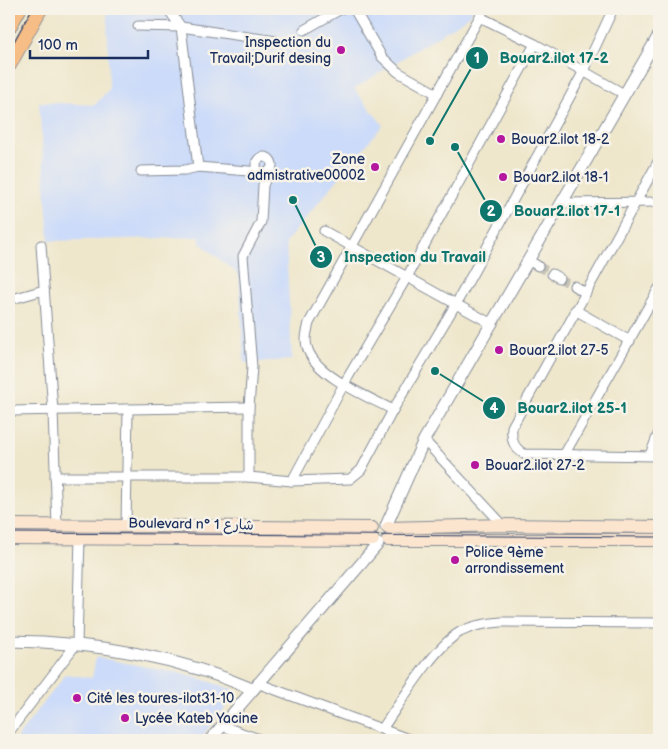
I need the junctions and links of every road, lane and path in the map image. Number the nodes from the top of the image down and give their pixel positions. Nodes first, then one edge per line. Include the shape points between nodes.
1 (40, 9) edge
2 (168, 9) edge
3 (341, 9) edge
4 (354, 9) edge
5 (611, 9) edge
6 (482, 13) edge
7 (138, 26) dead end
8 (182, 27) junction
9 (304, 30) dead end
10 (659, 35) edge
11 (276, 41) dead end
12 (535, 44) junction
13 (9, 65) edge
14 (584, 71) junction
15 (437, 94) junction
16 (624, 94) junction
17 (659, 160) edge
18 (198, 167) junction
19 (140, 171) dead end
20 (634, 202) junction
21 (659, 202) edge
22 (561, 203) junction
23 (324, 231) dead end
24 (40, 245) dead end
25 (351, 247) junction
26 (407, 277) junction
27 (574, 286) tunnel mouth
28 (659, 288) edge
29 (44, 290) junction
30 (584, 292) junction
31 (9, 300) edge
32 (457, 302) junction
33 (575, 310) junction
34 (492, 324) junction
35 (630, 341) junction
36 (344, 384) junction
37 (249, 407) junction
38 (128, 409) junction
39 (393, 410) junction
40 (9, 411) edge
41 (53, 411) junction
42 (659, 432) edge
43 (424, 440) junction
44 (564, 455) junction
45 (655, 455) edge
46 (55, 477) junction
47 (127, 477) junction
48 (249, 477) junction
49 (292, 481) junction
50 (9, 525) edge
51 (503, 525) junction
52 (57, 526) junction
53 (126, 527) junction
54 (659, 527) edge
55 (381, 534) junction
56 (9, 538) edge
57 (80, 538) junction
58 (659, 540) edge
59 (659, 623) edge
60 (9, 641) edge
61 (77, 643) junction
62 (255, 686) junction
63 (12, 721) edge
64 (222, 726) junction
65 (9, 732) edge
66 (387, 734) edge
67 (210, 740) edge
68 (262, 740) edge
69 (411, 740) edge

1 - 13 main road
2 - 8 street
3 - 9 street
4 - 15 street via 382,57 398,72
5 - 14 street
6 - 12 street
6 - 15 street
7 - 8 street
8 - 11 street
8 - 18 street
10 - 16 street
12 - 14 street
12 - 26 street
14 - 16 street
14 - 32 street
15 - 25 street
16 - 22 street
17 - 20 street
18 - 19 street
18 - 37 street via 265,171 261,222 243,256 252,367
20 - 21 street
20 - 22 street
20 - 30 street
22 - 34 street via 533,263
23 - 25 street
24 - 29 street
25 - 26 street
25 - 36 street via 309,323 306,336 308,350 316,363
26 - 32 street
26 - 36 street
27 - 30 street
28 - 35 street
29 - 31 street
29 - 41 street
30 - 33 street
32 - 34 street
32 - 39 street
33 - 35 street
33 - 44 street via 511,432 516,449 524,454
34 - 43 street
35 - 44 street
36 - 39 street
36 - 49 street
37 - 38 street
37 - 48 street
38 - 41 street
38 - 47 street
39 - 49 street via 361,470 350,480
40 - 41 street
41 - 46 street
42 - 45 street
43 - 51 street
43 - 55 street
44 - 45 street
46 - 47 street
46 - 52 street
47 - 48 street
47 - 53 street
48 - 49 street
50 - 52 main road, Boulevard n° شارع 1
51 - 54 main road, Boulevard n° شارع 1
51 - 55 main road, Boulevard n° شارع 1
52 - 53 main road, Boulevard n° شارع 1
53 - 55 main road, Boulevard n° شارع 1
55 - 57 main road, Boulevard n° شارع 1
55 - 58 main road, Boulevard n° شارع 1
55 - 62 street
56 - 57 main road, Boulevard n° شارع 1
57 - 61 street
59 - 66 street via 538,621 480,624 461,631 445,642
60 - 61 street
61 - 62 street via 188,664
61 - 63 street
62 - 64 street
62 - 66 street
63 - 65 street
64 - 67 street
64 - 68 street
66 - 69 street

